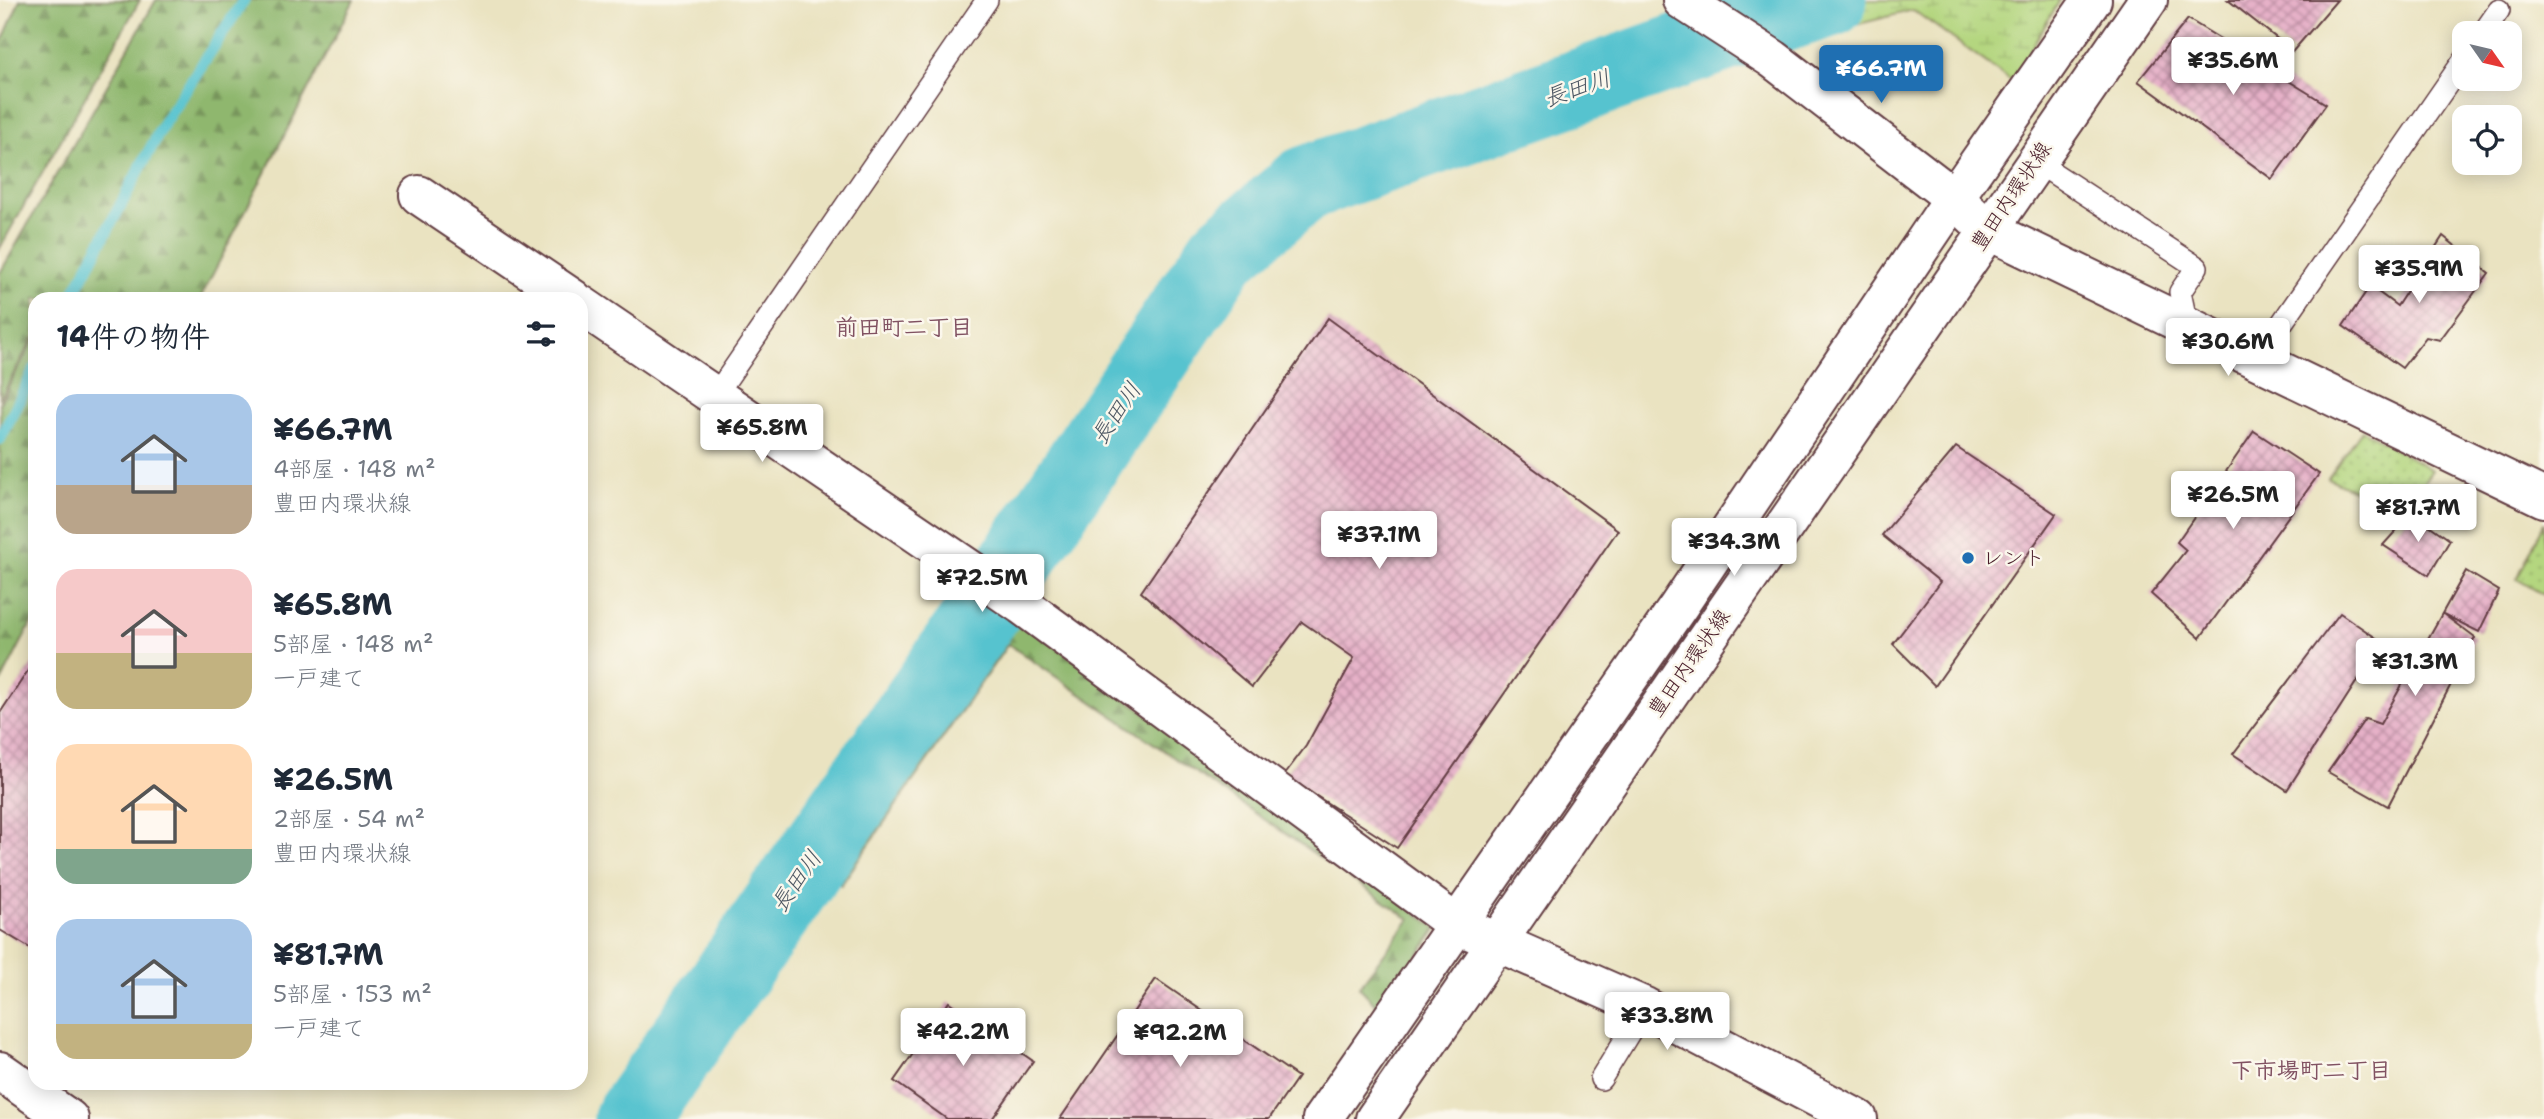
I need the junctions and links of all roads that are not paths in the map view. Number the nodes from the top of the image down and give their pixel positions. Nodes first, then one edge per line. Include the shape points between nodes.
1 (987, 0) edge
2 (2092, 0) edge
3 (2148, 0) edge
4 (1693, 8) edge
5 (2499, 10) dead end
6 (2491, 21) edge
7 (2452, 77) edge
8 (2035, 161) junction
9 (419, 195) dead end
10 (1954, 198) junction
11 (1988, 230) junction
12 (563, 292) edge
13 (588, 310) edge
14 (2187, 325) junction
15 (2257, 359) junction
16 (715, 396) junction
17 (2544, 498) edge
18 (1456, 924) junction
19 (1498, 942) junction
20 (1645, 1007) junction
21 (0, 1071) edge
22 (1601, 1079) dead end
23 (69, 1119) edge
24 (1322, 1119) edge
25 (1374, 1119) edge
26 (1858, 1119) edge

1 - 16 lane
2 - 10 street, 豊田内環状線
3 - 8 street, 豊田内環状線
4 - 10 street via 1773,59
5 - 6 lane
7 - 15 lane
8 - 11 street, 豊田内環状線
8 - 14 lane via 2197,267 2180,292
9 - 12 street
10 - 11 street
10 - 18 street, 豊田内環状線 via 1678,607
11 - 14 street
11 - 19 street, 豊田内環状線
13 - 16 street
14 - 15 street
15 - 17 street
16 - 18 street via 1022,605
18 - 19 street
18 - 24 street, 豊田内環状線
19 - 20 street
19 - 25 street, 豊田内環状線
20 - 22 lane
20 - 26 street
21 - 23 street

